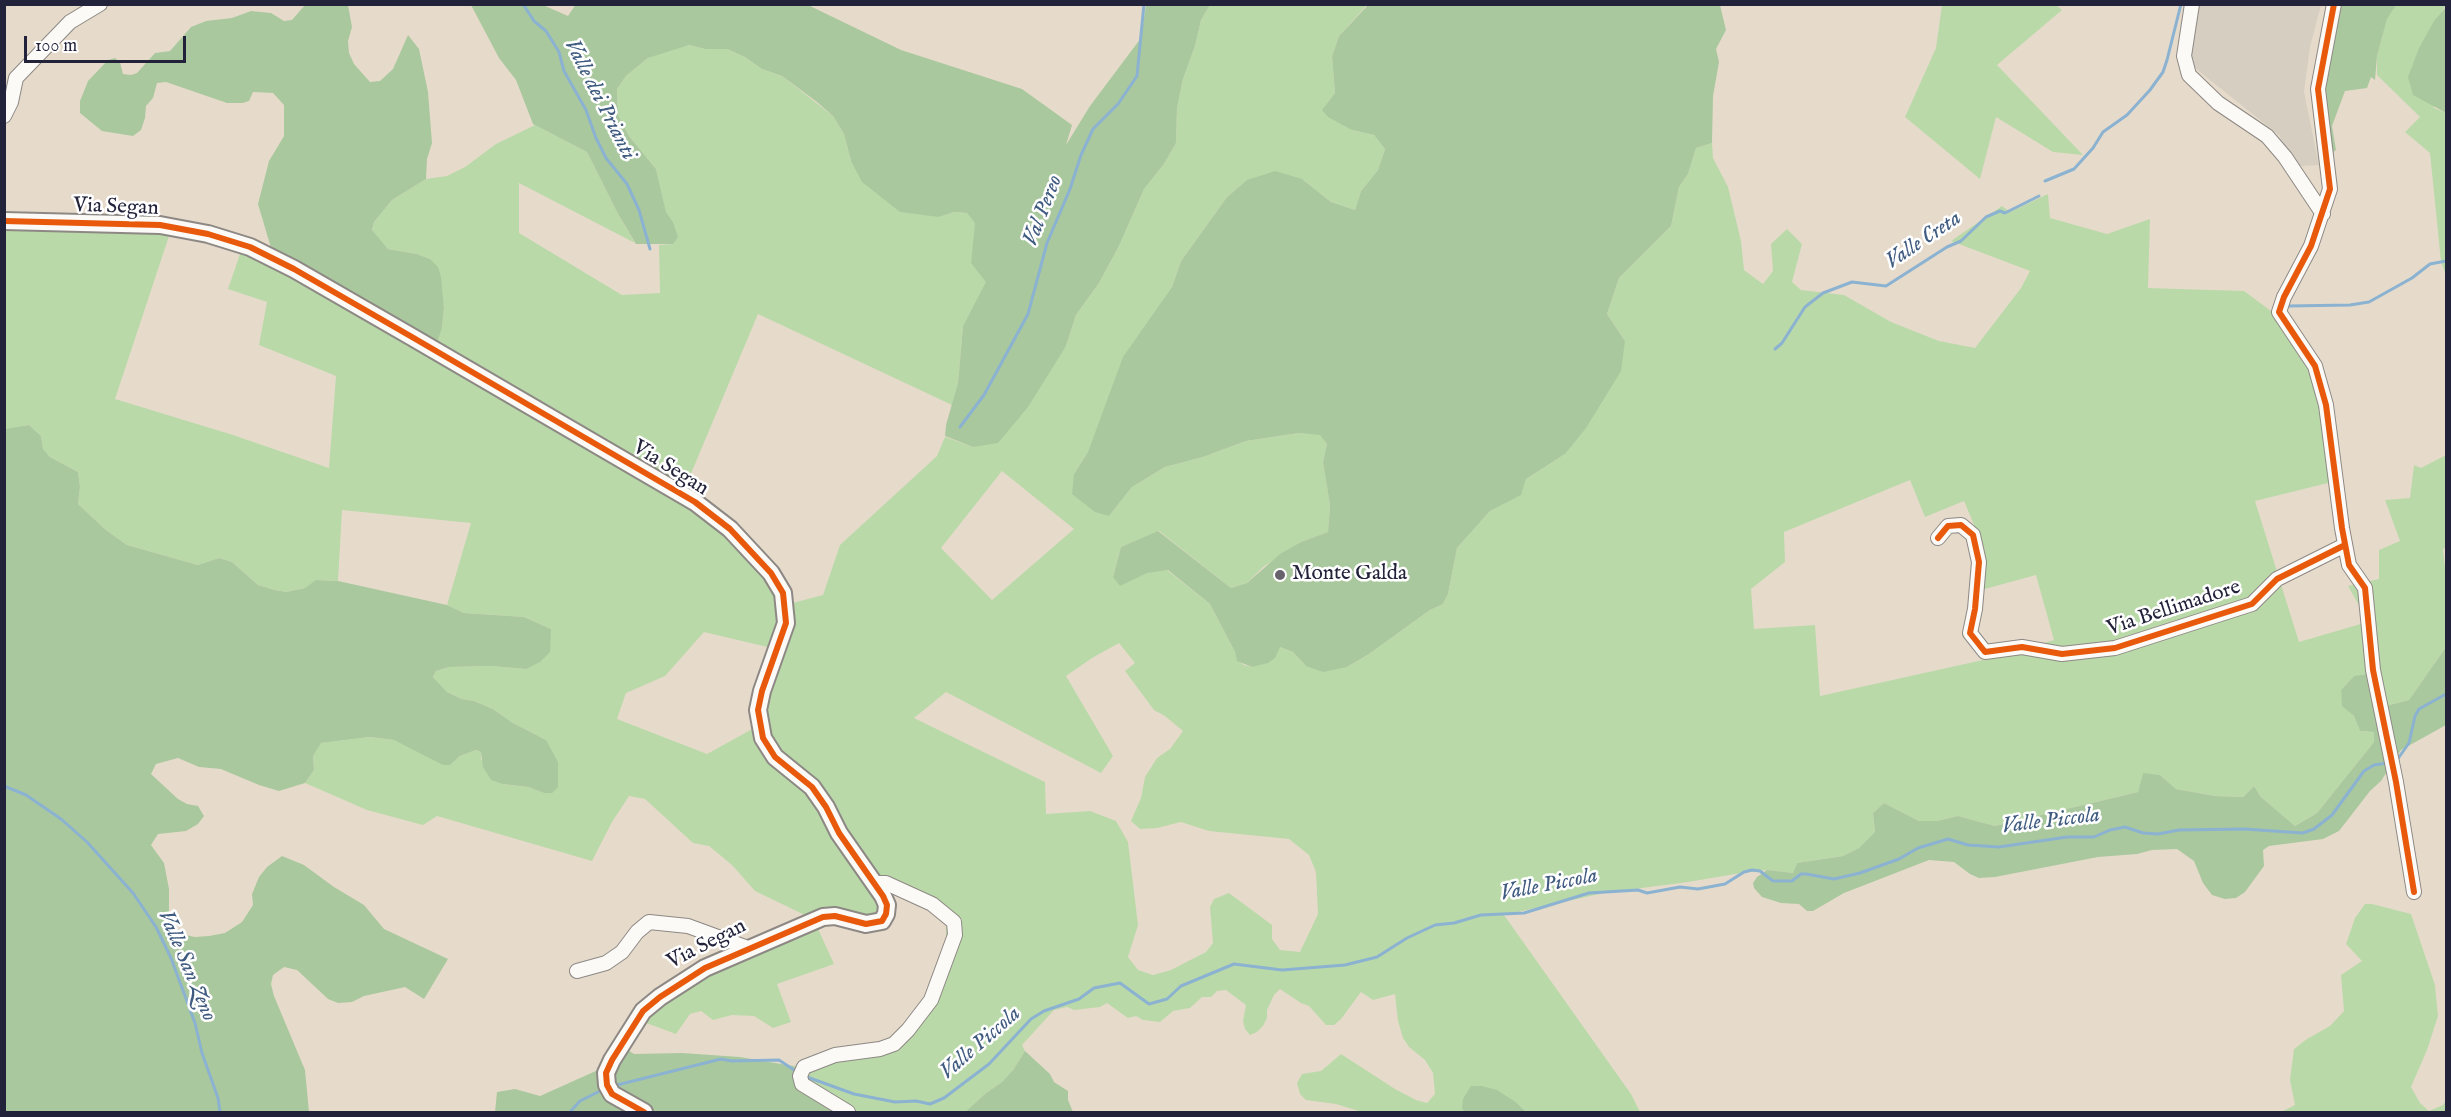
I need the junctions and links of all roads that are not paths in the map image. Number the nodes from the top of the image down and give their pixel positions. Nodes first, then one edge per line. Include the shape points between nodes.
1 (100, 4) edge
2 (2192, 4) edge
3 (2334, 4) edge
4 (4, 116) edge
5 (2323, 214) junction
6 (5, 220) edge
7 (1938, 538) dead end
8 (2345, 544) junction
9 (874, 883) junction
10 (2414, 892) dead end
11 (748, 948) junction
12 (577, 971) dead end
13 (644, 1113) edge
14 (848, 1113) edge

1 - 4 street via 70,22 16,78
2 - 5 street via 2184,56 2189,75 2218,103 2267,136
3 - 5 street via 2318,89 2330,189
5 - 8 street via 2279,312 2315,366 2321,387
6 - 9 street, Via Segan via 160,225 250,247 403,331 695,502 730,529 771,573 783,593 786,624 758,710 763,738 775,757 812,787
7 - 8 street, Via Bellimadore via 1948,526 1954,525 1961,525 1973,535 1979,562 1970,633 1984,652 2022,647 2062,654 2115,648 2252,604 2277,579
8 - 10 street via 2349,565 2365,588 2373,670
9 - 11 street, Via Segan via 887,905 882,921 866,924 823,917
9 - 14 street via 886,883 939,909 954,922 955,935 931,1000 894,1044 835,1055 804,1067 802,1084
11 - 12 street via 688,926 649,922 606,963
11 - 13 street, Via Segan via 705,968 643,1011 612,1060 606,1073 612,1094

